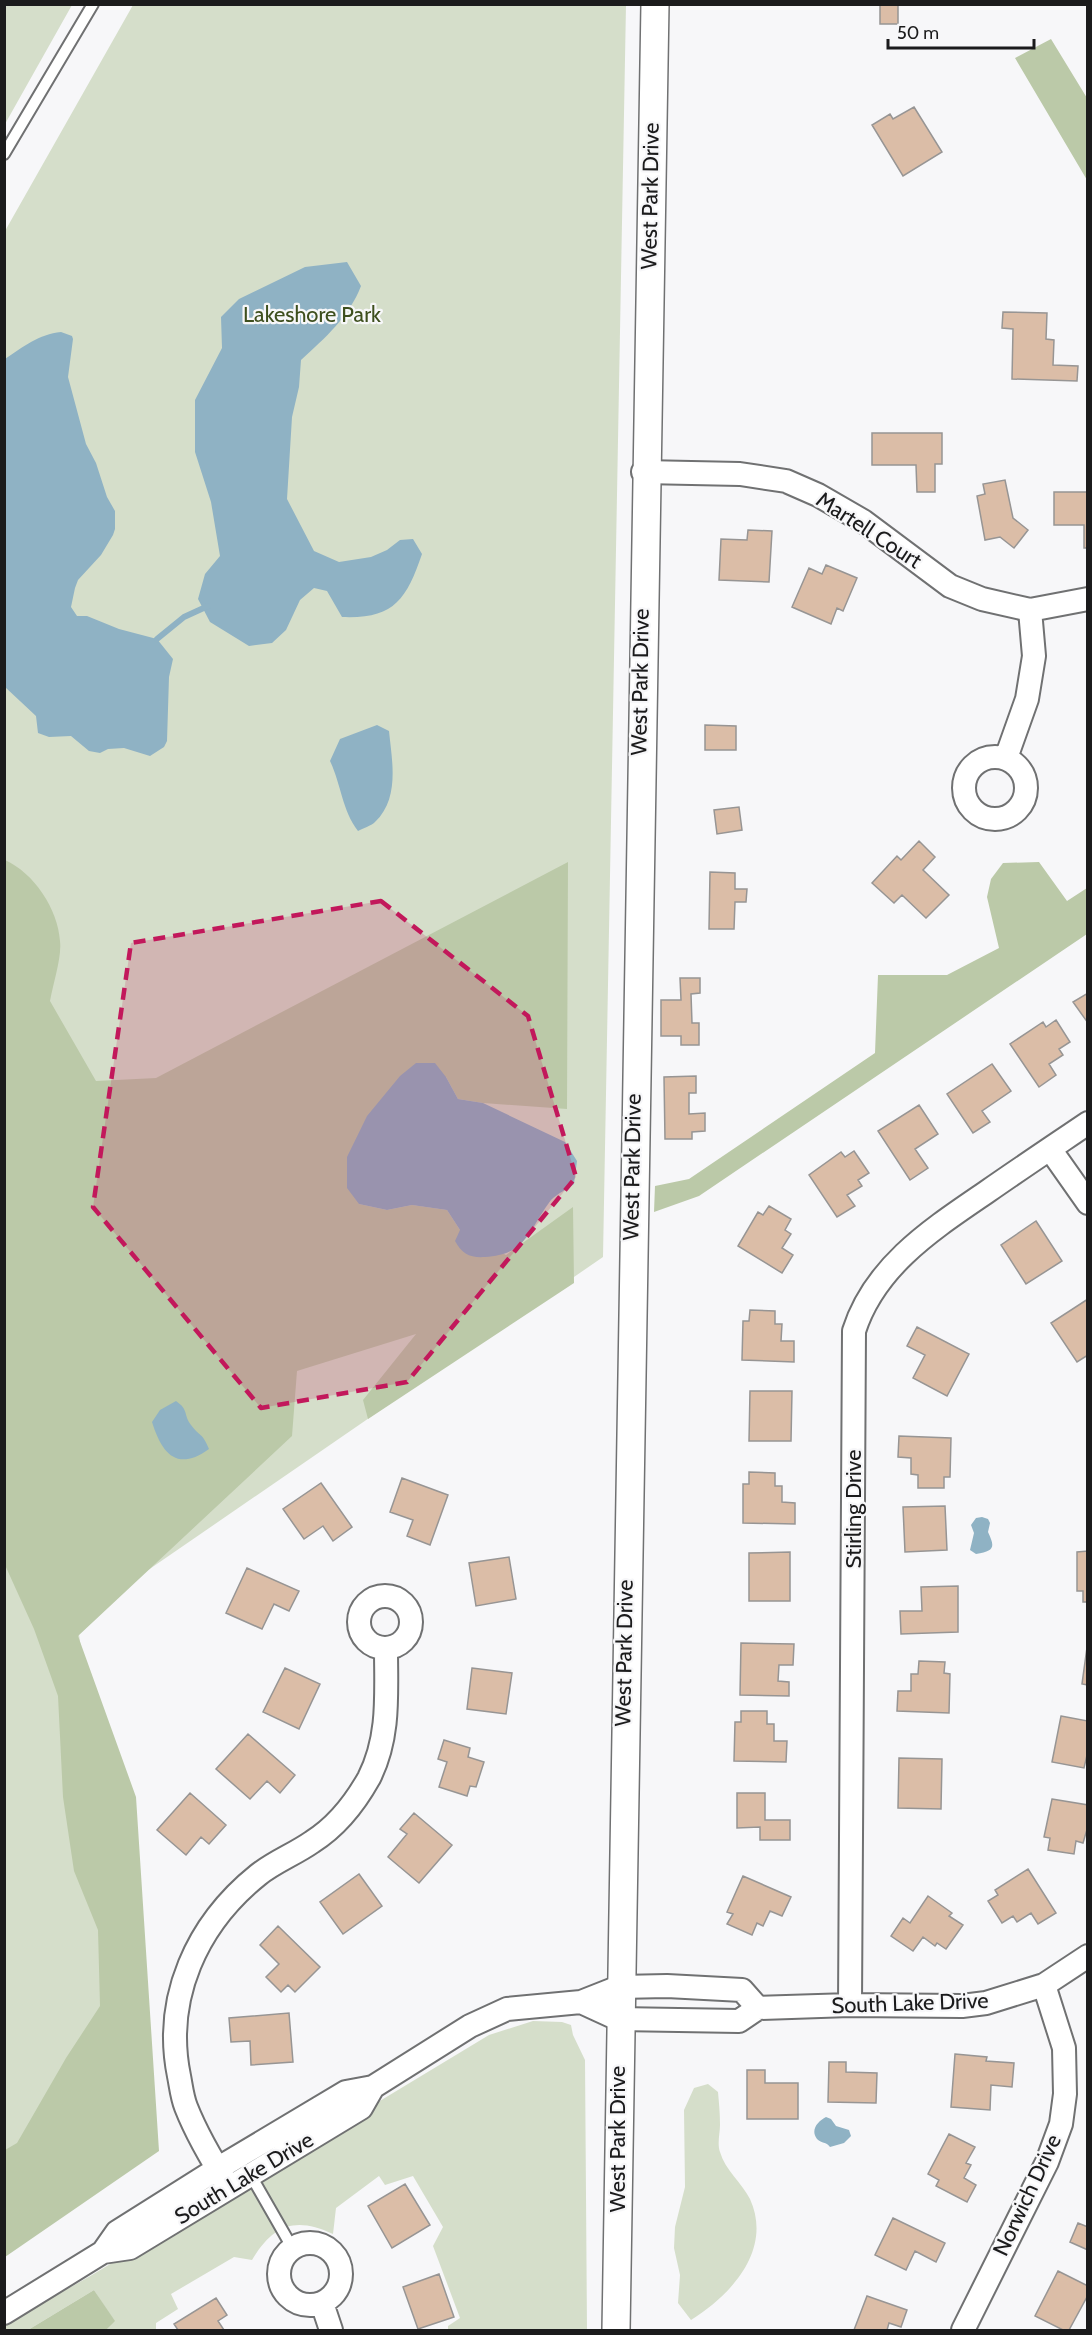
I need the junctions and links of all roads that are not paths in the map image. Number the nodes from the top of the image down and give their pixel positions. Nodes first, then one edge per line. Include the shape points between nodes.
1 (93, 4) edge
2 (655, 4) edge
3 (4, 154) edge
4 (643, 472) junction
5 (1088, 599) edge
6 (1030, 610) junction
7 (1006, 758) dead end
8 (1088, 1123) edge
9 (1050, 1149) junction
10 (1088, 1203) edge
11 (386, 1649) dead end
12 (1088, 1956) edge
13 (1044, 1985) junction
14 (619, 1987) junction
15 (581, 2002) junction
16 (850, 2005) junction
17 (758, 2008) junction
18 (618, 2019) junction
19 (373, 2087) junction
20 (250, 2174) junction
21 (223, 2178) junction
22 (292, 2248) junction
23 (322, 2303) junction
24 (4, 2313) edge
25 (331, 2331) edge
26 (616, 2331) edge
27 (963, 2331) edge

1 - 3 lane
2 - 4 street, West Park Drive
4 - 6 street, Martell Court via 740,474 786,481 863,522 950,586 982,599
4 - 14 street, West Park Drive
5 - 6 street, Martell Court
6 - 7 street via 1034,656 1027,699
8 - 9 street, Stirling Drive
9 - 10 street
9 - 16 street, Stirling Drive via 947,1220 897,1260 868,1298 854,1331
11 - 21 street via 386,1724 370,1776 331,1828 259,1874 235,1896 212,1921 186,1969 175,2012 175,2058 184,2105
12 - 13 street, South Lake Drive
13 - 16 street, South Lake Drive via 986,2003 962,2006
13 - 27 street, Norwich Drive via 1065,2048 1061,2124 1047,2162
14 - 15 street, South Lake Drive
14 - 17 street, South Lake Drive via 742,1990
14 - 18 street, West Park Drive
15 - 18 street, South Lake Drive
15 - 19 street, South Lake Drive via 507,2009 470,2026
16 - 17 street, South Lake Drive
17 - 18 street, South Lake Drive via 739,2021
18 - 26 street, West Park Drive
19 - 20 street, South Lake Drive via 361,2108
19 - 21 street, South Lake Drive via 346,2092
20 - 21 street, South Lake Drive
20 - 22 lane
21 - 24 street, South Lake Drive via 117,2232 103,2252
22 - 23 street via 280,2264 281,2284 292,2300 312,2306
22 - 23 street via 312,2243 331,2251 338,2259 341,2280 331,2298
23 - 25 street

